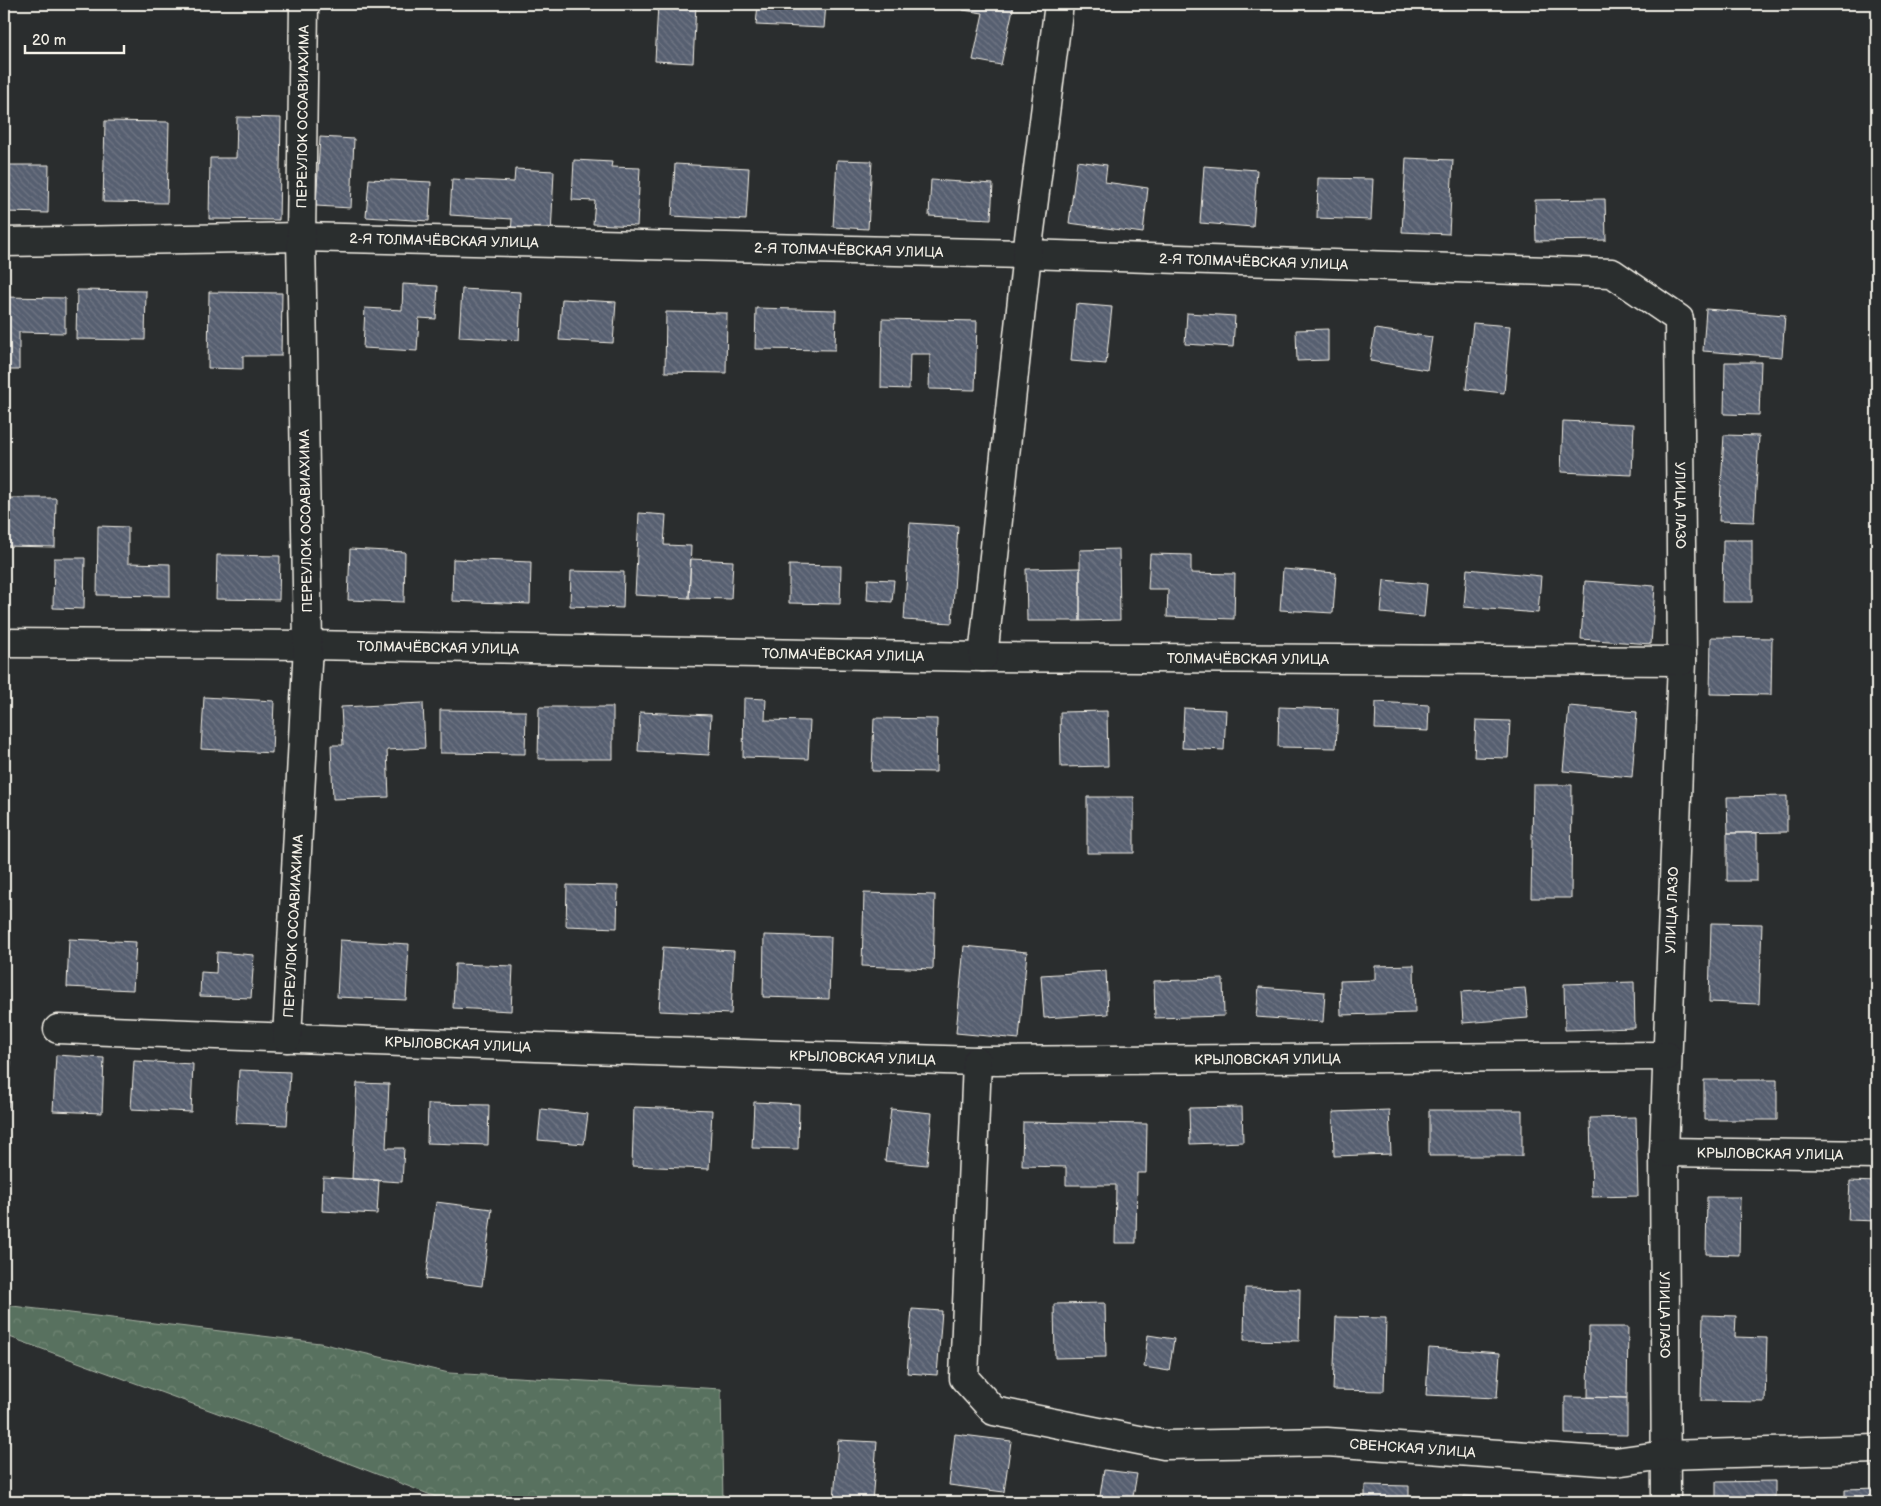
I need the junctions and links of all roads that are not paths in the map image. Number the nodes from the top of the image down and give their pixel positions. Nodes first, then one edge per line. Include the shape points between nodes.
1 (304, 4) edge
2 (1059, 4) edge
3 (300, 238) junction
4 (4, 242) edge
5 (1027, 254) junction
6 (1679, 319) joint
7 (4, 643) edge
8 (308, 645) junction
9 (983, 657) junction
10 (1682, 660) junction
11 (58, 1029) dead end
12 (287, 1038) junction
13 (1667, 1056) junction
14 (977, 1061) junction
15 (1664, 1152) junction
16 (1877, 1155) edge
17 (1877, 1449) edge
18 (1666, 1455) junction
19 (1666, 1502) edge

1 - 3 street, ПЕРЕУЛОК ОСОАВИАХИМА
2 - 5 street
3 - 4 street, 2-Я ТОЛМАЧЁВСКАЯ УЛИЦА
3 - 5 street, 2-Я ТОЛМАЧЁВСКАЯ УЛИЦА
3 - 8 street, ПЕРЕУЛОК ОСОАВИАХИМА
5 - 6 street, 2-Я ТОЛМАЧЁВСКАЯ УЛИЦА via 1612,273
5 - 9 street
6 - 10 street, УЛИЦА ЛАЗО
7 - 8 street, ТОЛМАЧЁВСКАЯ УЛИЦА
8 - 9 street, ТОЛМАЧЁВСКАЯ УЛИЦА
8 - 12 street, ПЕРЕУЛОК ОСОАВИАХИМА
9 - 10 street, ТОЛМАЧЁВСКАЯ УЛИЦА
10 - 13 street, УЛИЦА ЛАЗО
11 - 12 street, КРЫЛОВСКАЯ УЛИЦА
12 - 14 street, КРЫЛОВСКАЯ УЛИЦА
13 - 14 street, КРЫЛОВСКАЯ УЛИЦА
13 - 15 street, УЛИЦА ЛАЗО
14 - 18 street, СВЕНСКАЯ УЛИЦА via 964,1378 994,1411 1164,1446 1327,1442 1615,1462
15 - 16 street, КРЫЛОВСКАЯ УЛИЦА
15 - 18 street, УЛИЦА ЛАЗО
17 - 18 street, СВЕНСКАЯ УЛИЦА
18 - 19 street, УЛИЦА ЛАЗО

